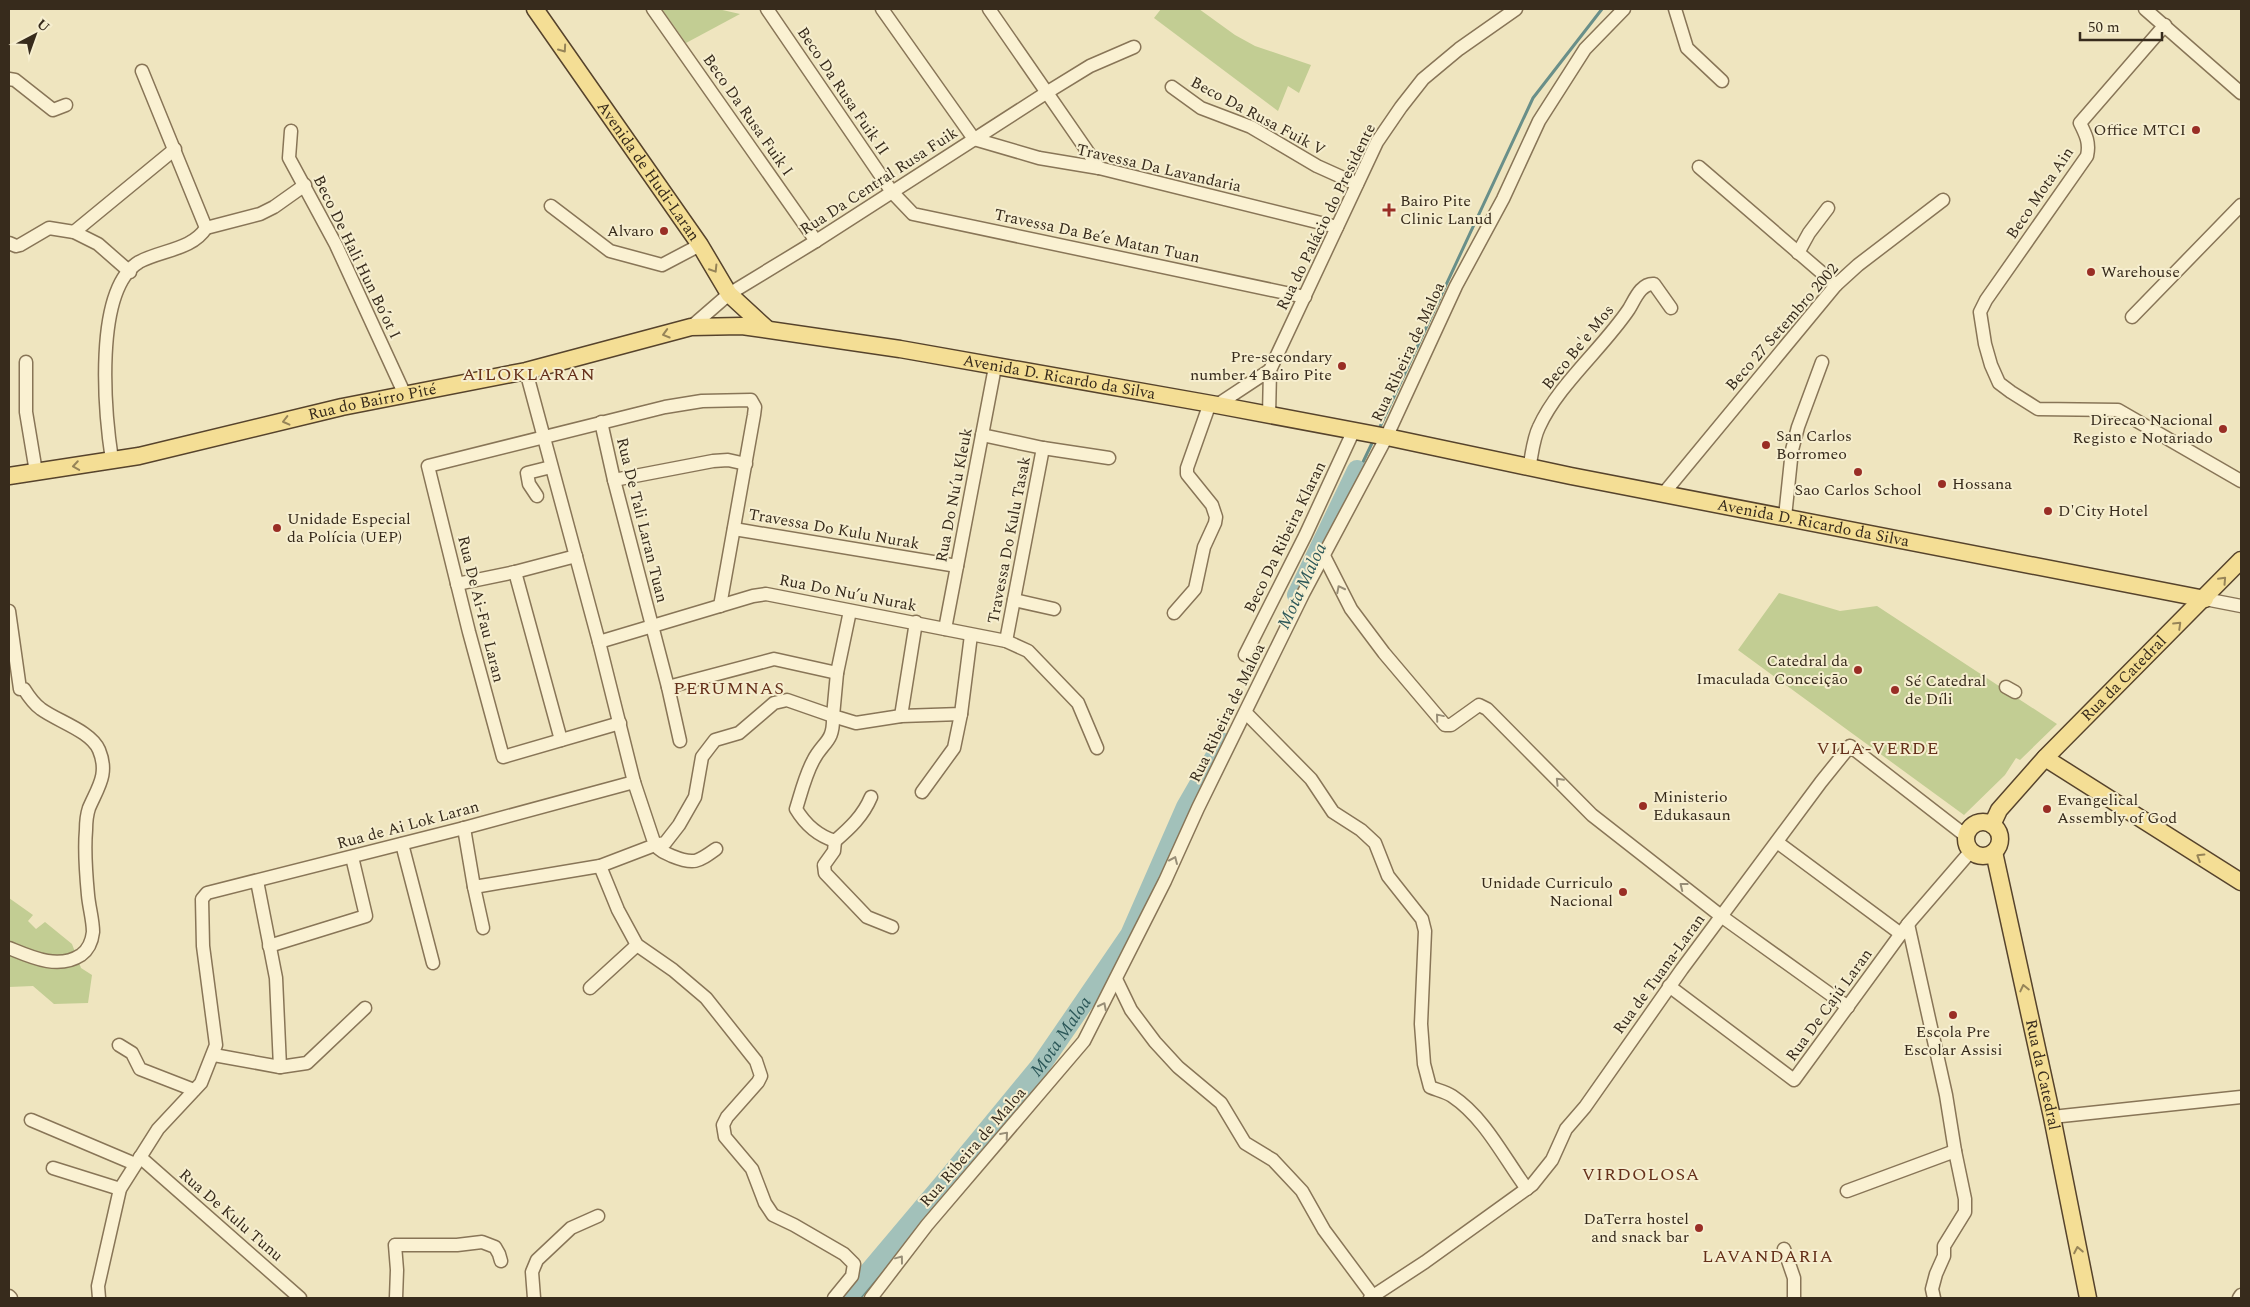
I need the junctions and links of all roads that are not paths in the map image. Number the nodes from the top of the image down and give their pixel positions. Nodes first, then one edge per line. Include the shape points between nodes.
1 (535, 9) edge
2 (653, 9) edge
3 (767, 9) edge
4 (882, 9) edge
5 (989, 9) edge
6 (1516, 9) edge
7 (1624, 9) edge
8 (1675, 9) edge
9 (2146, 9) edge
10 (2165, 25) junction
11 (1134, 47) dead end
12 (142, 71) dead end
13 (9, 78) edge
14 (1722, 82) dead end
15 (1172, 87) dead end
16 (1046, 93) junction
17 (2241, 93) edge
18 (66, 104) dead end
19 (291, 131) dead end
20 (974, 139) junction
21 (174, 149) junction
22 (1700, 167) dead end
23 (1099, 168) junction
24 (1357, 184) junction
25 (304, 185) junction
26 (892, 192) junction
27 (1943, 200) dead end
28 (2241, 205) edge
29 (551, 206) dead end
30 (1828, 208) dead end
31 (1337, 227) junction
32 (206, 228) junction
33 (74, 232) junction
34 (816, 241) junction
35 (9, 243) edge
36 (700, 245) junction
37 (1798, 253) junction
38 (130, 272) junction
39 (1836, 285) junction
40 (729, 294) junction
41 (1305, 296) junction
42 (1671, 308) dead end
43 (2132, 317) dead end
44 (691, 327) junction
45 (766, 328) junction
46 (26, 362) dead end
47 (1822, 362) dead end
48 (995, 367) junction
49 (1270, 370) junction
50 (526, 371) junction
51 (405, 395) junction
52 (1214, 404) junction
53 (1269, 416) junction
54 (601, 422) junction
55 (1355, 432) junction
56 (982, 435) junction
57 (1382, 436) junction
58 (543, 438) junction
59 (1043, 448) junction
60 (1109, 458) dead end
61 (112, 460) junction
62 (746, 464) junction
63 (551, 467) junction
64 (1529, 468) junction
65 (36, 472) junction
66 (9, 476) edge
67 (614, 480) junction
68 (2241, 481) edge
69 (1664, 493) junction
70 (538, 496) dead end
71 (1785, 518) junction
72 (734, 529) junction
73 (1323, 554) junction
74 (576, 556) junction
75 (2241, 560) edge
76 (957, 566) junction
77 (515, 572) junction
78 (457, 584) junction
79 (2205, 599) junction
80 (1014, 600) junction
81 (720, 606) junction
82 (2241, 606) edge
83 (1054, 609) dead end
84 (9, 610) edge
85 (850, 611) junction
86 (1174, 613) dead end
87 (916, 622) junction
88 (652, 626) junction
89 (946, 629) junction
90 (971, 635) junction
91 (1006, 641) junction
92 (599, 642) junction
93 (1245, 655) dead end
94 (838, 673) junction
95 (668, 687) junction
96 (1246, 713) junction
97 (962, 714) junction
98 (833, 716) junction
99 (901, 716) junction
100 (620, 723) junction
101 (562, 740) junction
102 (680, 741) dead end
103 (1097, 748) dead end
104 (2045, 758) junction
105 (634, 782) junction
106 (922, 792) dead end
107 (871, 797) dead end
108 (1992, 825) junction
109 (464, 828) junction
110 (835, 842) junction
111 (1777, 842) junction
112 (402, 844) junction
113 (1969, 844) junction
114 (656, 845) junction
115 (716, 849) dead end
116 (1994, 852) junction
117 (352, 857) junction
118 (600, 866) junction
119 (257, 881) junction
120 (2241, 882) edge
121 (474, 887) junction
122 (1721, 916) junction
123 (892, 927) dead end
124 (483, 928) dead end
125 (1904, 929) junction
126 (637, 945) junction
127 (269, 946) junction
128 (9, 948) edge
129 (433, 963) dead end
130 (1116, 979) junction
131 (1669, 986) junction
132 (590, 988) dead end
133 (1848, 1007) junction
134 (365, 1008) dead end
135 (119, 1045) dead end
136 (214, 1054) junction
137 (280, 1067) junction
138 (194, 1090) junction
139 (2241, 1097) edge
140 (2052, 1117) junction
141 (31, 1120) dead end
142 (1955, 1152) junction
143 (137, 1161) junction
144 (53, 1168) dead end
145 (120, 1189) junction
146 (1527, 1189) junction
147 (1847, 1191) dead end
148 (598, 1216) dead end
149 (1784, 1249) dead end
150 (500, 1261) dead end
151 (1371, 1297) edge
152 (99, 1298) edge
153 (300, 1298) edge
154 (396, 1298) edge
155 (534, 1298) edge
156 (834, 1298) edge
157 (871, 1298) edge
158 (1794, 1298) edge
159 (1934, 1298) edge
160 (2088, 1298) edge

1 -> 36 main road, Avenida de Hudi-Laran
2 - 34 street, Beco Da Rusa Fuik I
3 - 26 street, Beco Da Rusa Fuik II
4 - 20 street
5 - 16 street
6 - 24 street, Rua do Palácio do Presidente via 1423,79 1377,142
7 - 57 street, Rua Ribeira de Maloa via 1585,49 1538,121
8 - 14 street via 1688,48
9 - 10 street
10 - 17 street
10 - 68 street, Beco Mota Ain via 2080,123 2087,137 2087,156 1980,312 1991,365 1999,383 2038,409 2118,410
11 - 16 street, Rua Da Central Rusa Fuik via 1090,66
12 - 21 street
13 - 18 street via 53,110
15 - 24 street, Beco Da Rusa Fuik V via 1201,108 1251,127 1317,166
16 - 20 street, Rua Da Central Rusa Fuik
16 - 23 street
19 - 25 street, Beco De Hali Hun Bo’ot I via 289,158
20 - 23 street, Travessa Da Lavandaria via 1039,158
20 - 26 street, Rua Da Central Rusa Fuik
21 - 32 street
21 - 33 street
22 - 37 street
23 - 31 street, Travessa Da Lavandaria
24 - 31 street, Rua do Palácio do Presidente
25 - 32 street via 260,214
25 - 51 street, Beco De Hali Hun Bo’ot I via 336,245
26 - 34 street, Rua Da Central Rusa Fuik
26 - 41 street, Travessa Da Be’e Matan Tuan via 913,214
27 - 39 street, Beco 27 Setembro 2002
28 - 43 street
29 - 36 street via 617,254 662,265
30 - 37 street
31 - 41 street, Rua do Palácio do Presidente
32 - 38 street via 189,244 138,263
33 - 35 street via 49,228 20,245
33 - 38 street via 98,244
34 - 40 street, Rua Da Central Rusa Fuik
36 -> 40 main road, Avenida de Hudi-Laran
37 - 39 street
38 - 61 street via 117,293 109,316 107,425
39 - 69 street, Beco 27 Setembro 2002
40 - 44 street, Rua Da Central Rusa Fuik
40 - 45 main road, Avenida de Hudi-Laran
41 - 49 street, Rua do Palácio do Presidente
42 - 64 street, Beco Be'e Mos via 1654,284 1644,287 1552,405 1538,428
44 - 45 main road, Rua do Bairro Pité
44 -> 50 main road, Rua do Bairro Pité
45 - 48 main road, Avenida D. Ricardo da Silva
46 - 65 street via 26,412
47 - 71 street via 1792,450
48 - 52 main road, Avenida D. Ricardo da Silva
48 - 56 street, Rua Do Nu’u Kleuk
49 - 52 street
49 - 53 street
50 - 51 main road, Rua do Bairro Pité
50 - 58 street
51 -> 61 main road, Rua do Bairro Pité
52 - 53 main road, Avenida D. Ricardo da Silva
52 - 86 street via 1187,474 1215,510 1215,524 1204,547 1196,589
53 - 55 main road, Avenida D. Ricardo da Silva
54 - 58 street
54 - 62 street via 665,407 747,398 755,407
54 - 67 street, Rua De Tali Laran Tuan
55 - 57 main road, Avenida D. Ricardo da Silva
55 - 93 street, Beco Da Ribeira Klaran
56 - 59 street, Travessa Do Kulu Tasak
56 - 76 street, Rua Do Nu’u Kleuk
57 - 64 main road, Avenida D. Ricardo da Silva
57 - 73 street, Rua Ribeira de Maloa via 1363,485
58 - 63 street
58 - 78 street, Rua De Ai-Fau Laran via 428,466
59 - 60 street
59 - 80 street, Travessa Do Kulu Tasak
61 -> 65 main road, Rua do Bairro Pité
62 - 67 street via 713,461
62 - 72 street
63 - 70 street via 527,473 529,484
63 - 74 street
64 - 69 main road, Avenida D. Ricardo da Silva
65 - 66 main road, Rua do Bairro Pité
67 - 88 street, Rua De Tali Laran Tuan
69 - 71 main road, Avenida D. Ricardo da Silva
71 - 79 main road, Avenida D. Ricardo da Silva
72 - 76 street, Travessa Do Kulu Nurak
72 - 81 street
73 - 96 street, Rua Ribeira de Maloa
122 -> 73 street via 1592,815 1487,709 1479,704 1451,726 1445,725 1351,609
74 - 77 street
74 - 92 street
79 -> 75 main road, Rua da Catedral
76 - 89 street, Rua Do Nu’u Kleuk
77 - 78 street
77 - 101 street
78 - 101 street, Rua De Ai-Fau Laran via 503,757
79 - 82 street, Avenida D. Ricardo da Silva
104 -> 79 main road, Rua da Catedral
80 - 83 street
80 - 91 street, Travessa Do Kulu Tasak
81 - 85 street, Rua Do Nu’u Nurak via 766,594
81 - 88 street, Rua Do Nu’u Nurak
84 - 128 street via 20,689 24,689 42,710 93,742 99,749 103,776 88,809 86,828 93,932 90,945 69,962 39,959
85 - 87 street, Rua Do Nu’u Nurak
85 - 94 street
87 - 89 street, Rua Do Nu’u Nurak
87 - 99 street
88 - 92 street, Rua Do Nu’u Nurak
88 - 95 street, Rua De Tali Laran Tuan
89 - 90 street, Rua Do Nu’u Nurak
90 - 91 street, Rua Do Nu’u Nurak
90 - 97 street
91 - 103 street, Rua Do Nu’u Nurak via 1028,651 1073,697
92 - 100 street
94 - 95 street via 774,659
94 - 98 street
95 - 102 street, Rua De Tali Laran Tuan
130 -> 96 street, Rua Ribeira de Maloa
96 - 146 street via 1311,779 1333,812 1375,843 1388,876 1425,923 1421,1024 1424,1064 1430,1087 1452,1097 1478,1119
97 - 99 street
97 - 106 street via 954,748
98 - 99 street via 856,723
98 - 110 street via 829,740 814,758 796,809 803,821
98 - 114 street via 787,700 774,703 739,732 715,740 702,757 695,797 665,843
100 - 101 street, Rua De Ai-Fau Laran
100 - 105 street
104 - 108 main road, Rua da Catedral via 1999,810
120 -> 104 main road
105 - 109 street, Rua de Ai Lok Laran
105 - 114 street
107 - 110 street via 851,827
108 - 113 main road via 1987,822 1971,827
108 - 116 main road via 2000,838
109 - 112 street, Rua de Ai Lok Laran
109 - 121 street
110 - 123 street via 834,851 824,865 826,874 867,916
111 - 113 street, Rua de Tuana-Laran via 1850,746
111 - 122 street, Rua de Tuana-Laran
111 - 125 street
112 - 117 street, Rua de Ai Lok Laran
112 - 129 street
113 - 116 main road via 1978,855
113 - 125 street, Rua De Cajú Laran
114 - 115 street via 660,851 688,862 701,860
114 - 118 street
140 -> 116 main road, Rua da Catedral
117 - 119 street, Rua de Ai Lok Laran
117 - 127 street via 366,916
118 - 121 street
118 - 126 street
119 - 127 street
119 - 136 street, Rua de Ai Lok Laran via 207,893 202,899 203,946 216,1045
121 - 124 street
122 - 131 street, Rua de Tuana-Laran
122 - 133 street
125 - 133 street, Rua De Cajú Laran
125 - 142 street via 1946,1095
126 - 132 street
126 - 156 street via 706,998 756,1061 761,1076 727,1117 723,1125 726,1137 752,1170 773,1215 835,1249 854,1264 852,1276
127 - 137 street via 276,978
130 - 151 street via 1130,1010 1154,1042 1221,1103 1245,1143 1273,1160 1302,1191 1324,1230
157 -> 130 street, Rua Ribeira de Maloa via 927,1225 1084,1041
131 - 133 street, Rua De Cajú Laran via 1794,1080
131 - 146 street, Rua de Tuana-Laran via 1586,1107 1566,1129 1552,1160
134 - 137 street via 307,1063
135 - 138 street via 132,1053 140,1069
136 - 137 street
136 - 138 street, Rua de Ai Lok Laran via 201,1083
138 - 143 street, Rua de Ai Lok Laran via 158,1128
139 - 140 street
160 -> 140 main road, Rua da Catedral
141 - 143 street, Rua De Kulu Tunu
142 - 147 street
142 - 159 street via 1965,1212 1944,1246 1944,1256 1932,1289
143 - 145 street, Rua de Ai Lok Laran
143 - 153 street, Rua De Kulu Tunu
144 - 145 street
145 - 152 street, Rua de Ai Lok Laran via 98,1286
146 - 151 street, Rua de Tuana-Laran
148 - 155 street via 572,1228 537,1260 532,1272
149 - 158 street via 1794,1278
150 - 154 street via 495,1248 482,1242 395,1245

